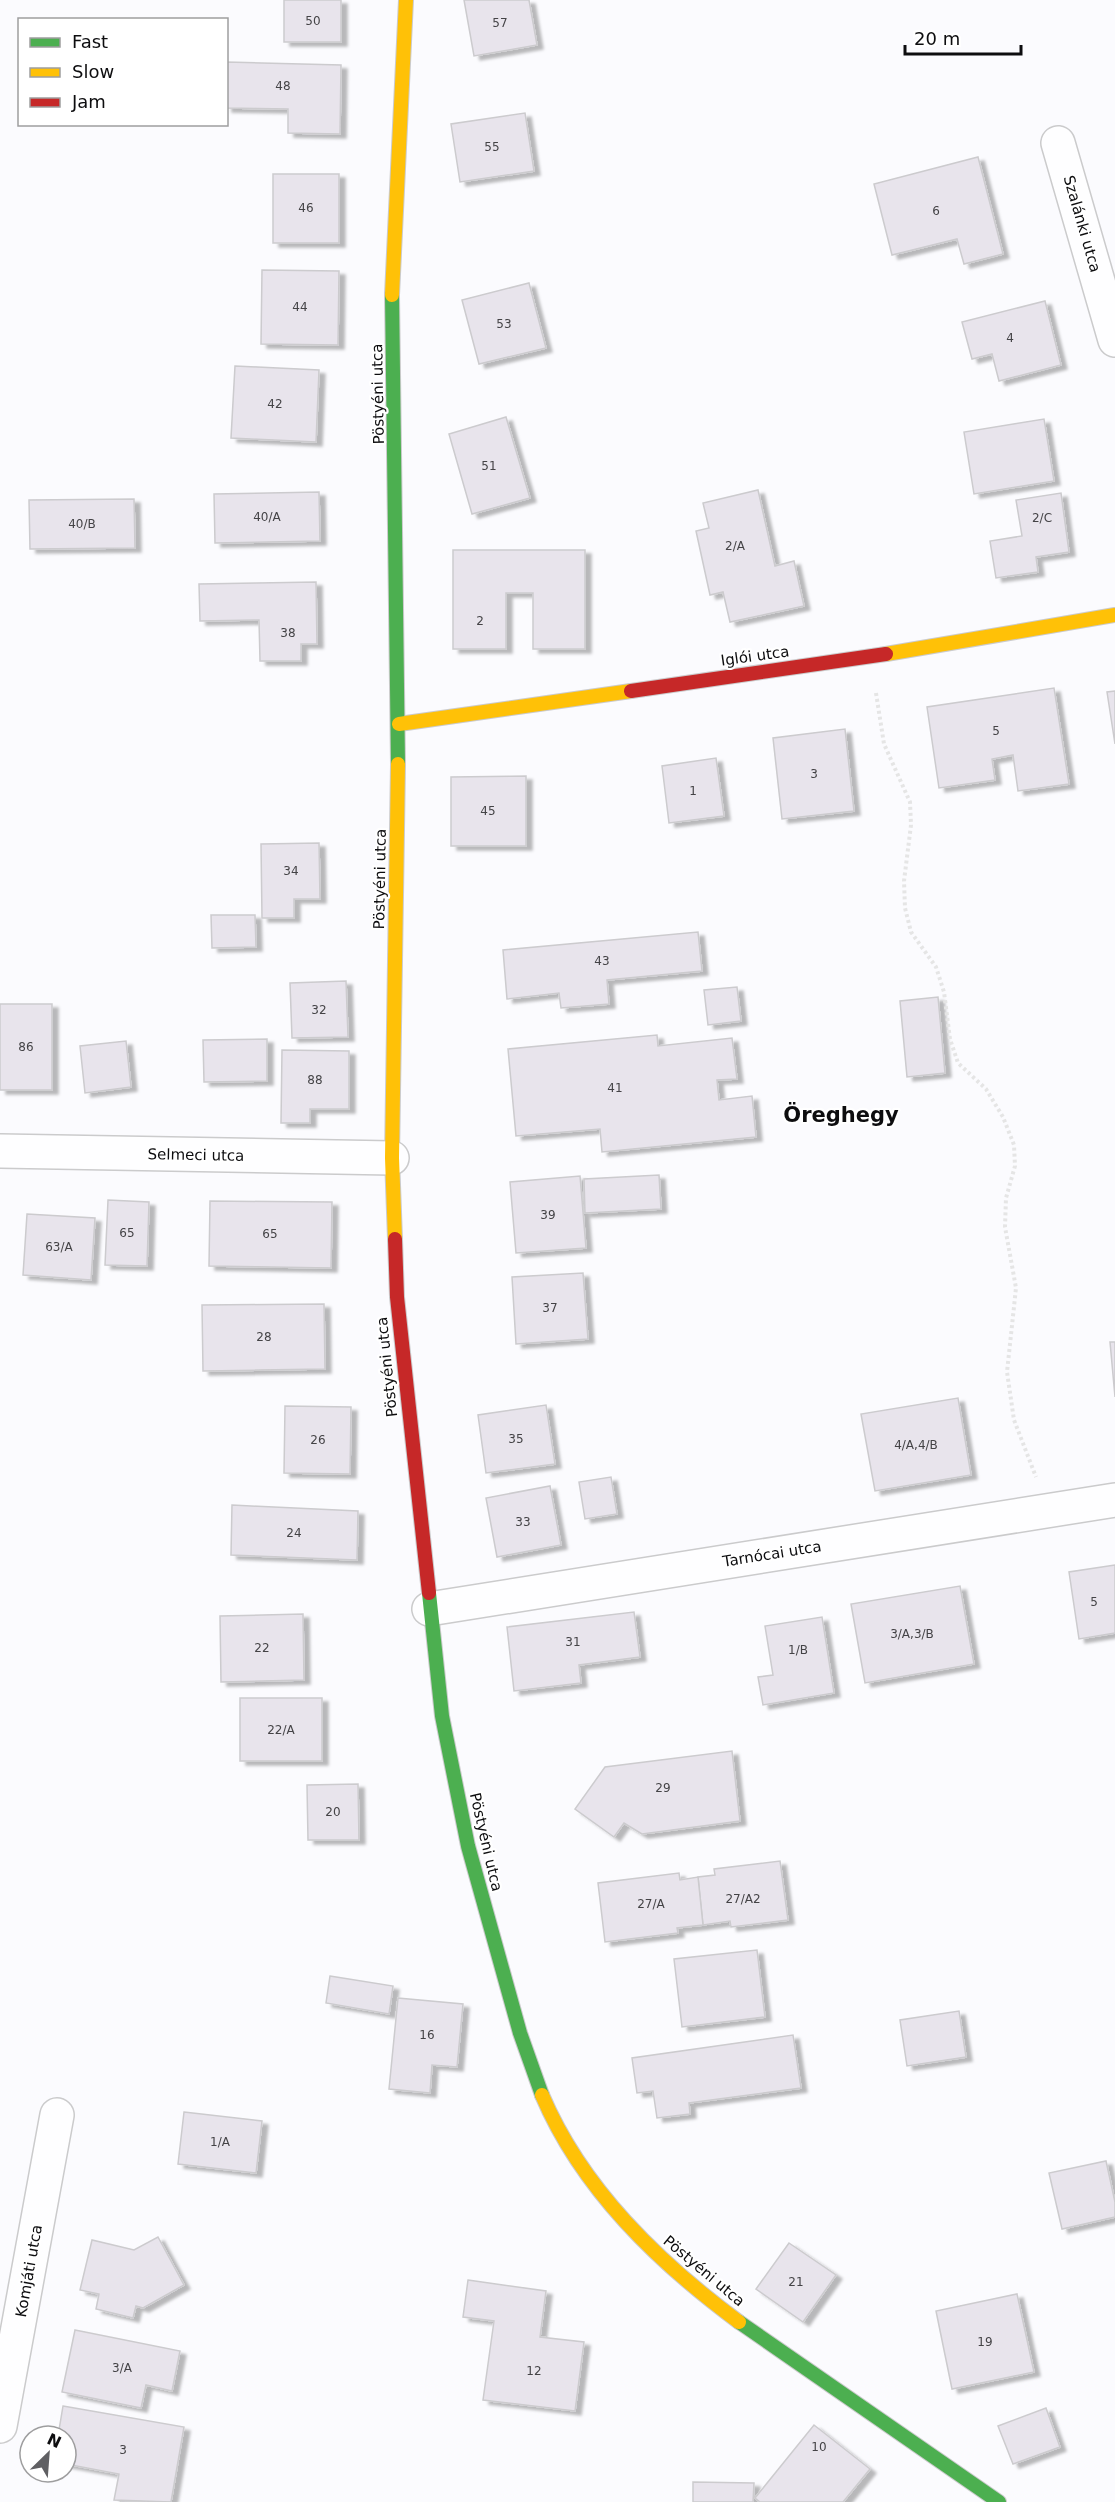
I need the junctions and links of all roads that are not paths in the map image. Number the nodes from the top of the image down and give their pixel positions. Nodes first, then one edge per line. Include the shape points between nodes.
1 (406, 0) edge
2 (1058, 143) dead end
3 (1115, 340) edge
4 (1115, 615) edge
5 (399, 724) junction
6 (0, 1150) edge
7 (392, 1158) junction
8 (1115, 1500) edge
9 (429, 1609) junction
10 (57, 2115) dead end
11 (0, 2426) edge
12 (999, 2502) edge

1 - 5 street, Pöstyéni utca via 392,271
2 - 3 street, Szalánki utca
4 - 5 street, Iglói utca via 866,657
5 - 7 street, Pöstyéni utca
6 - 7 street, Selmeci utca
7 - 9 street, Pöstyéni utca via 397,1297
8 - 9 street, Tarnócai utca
9 - 12 street, Pöstyéni utca via 442,1716 468,1846 520,2033 543,2097 569,2149 652,2251 704,2296
10 - 11 street, Komjáti utca

